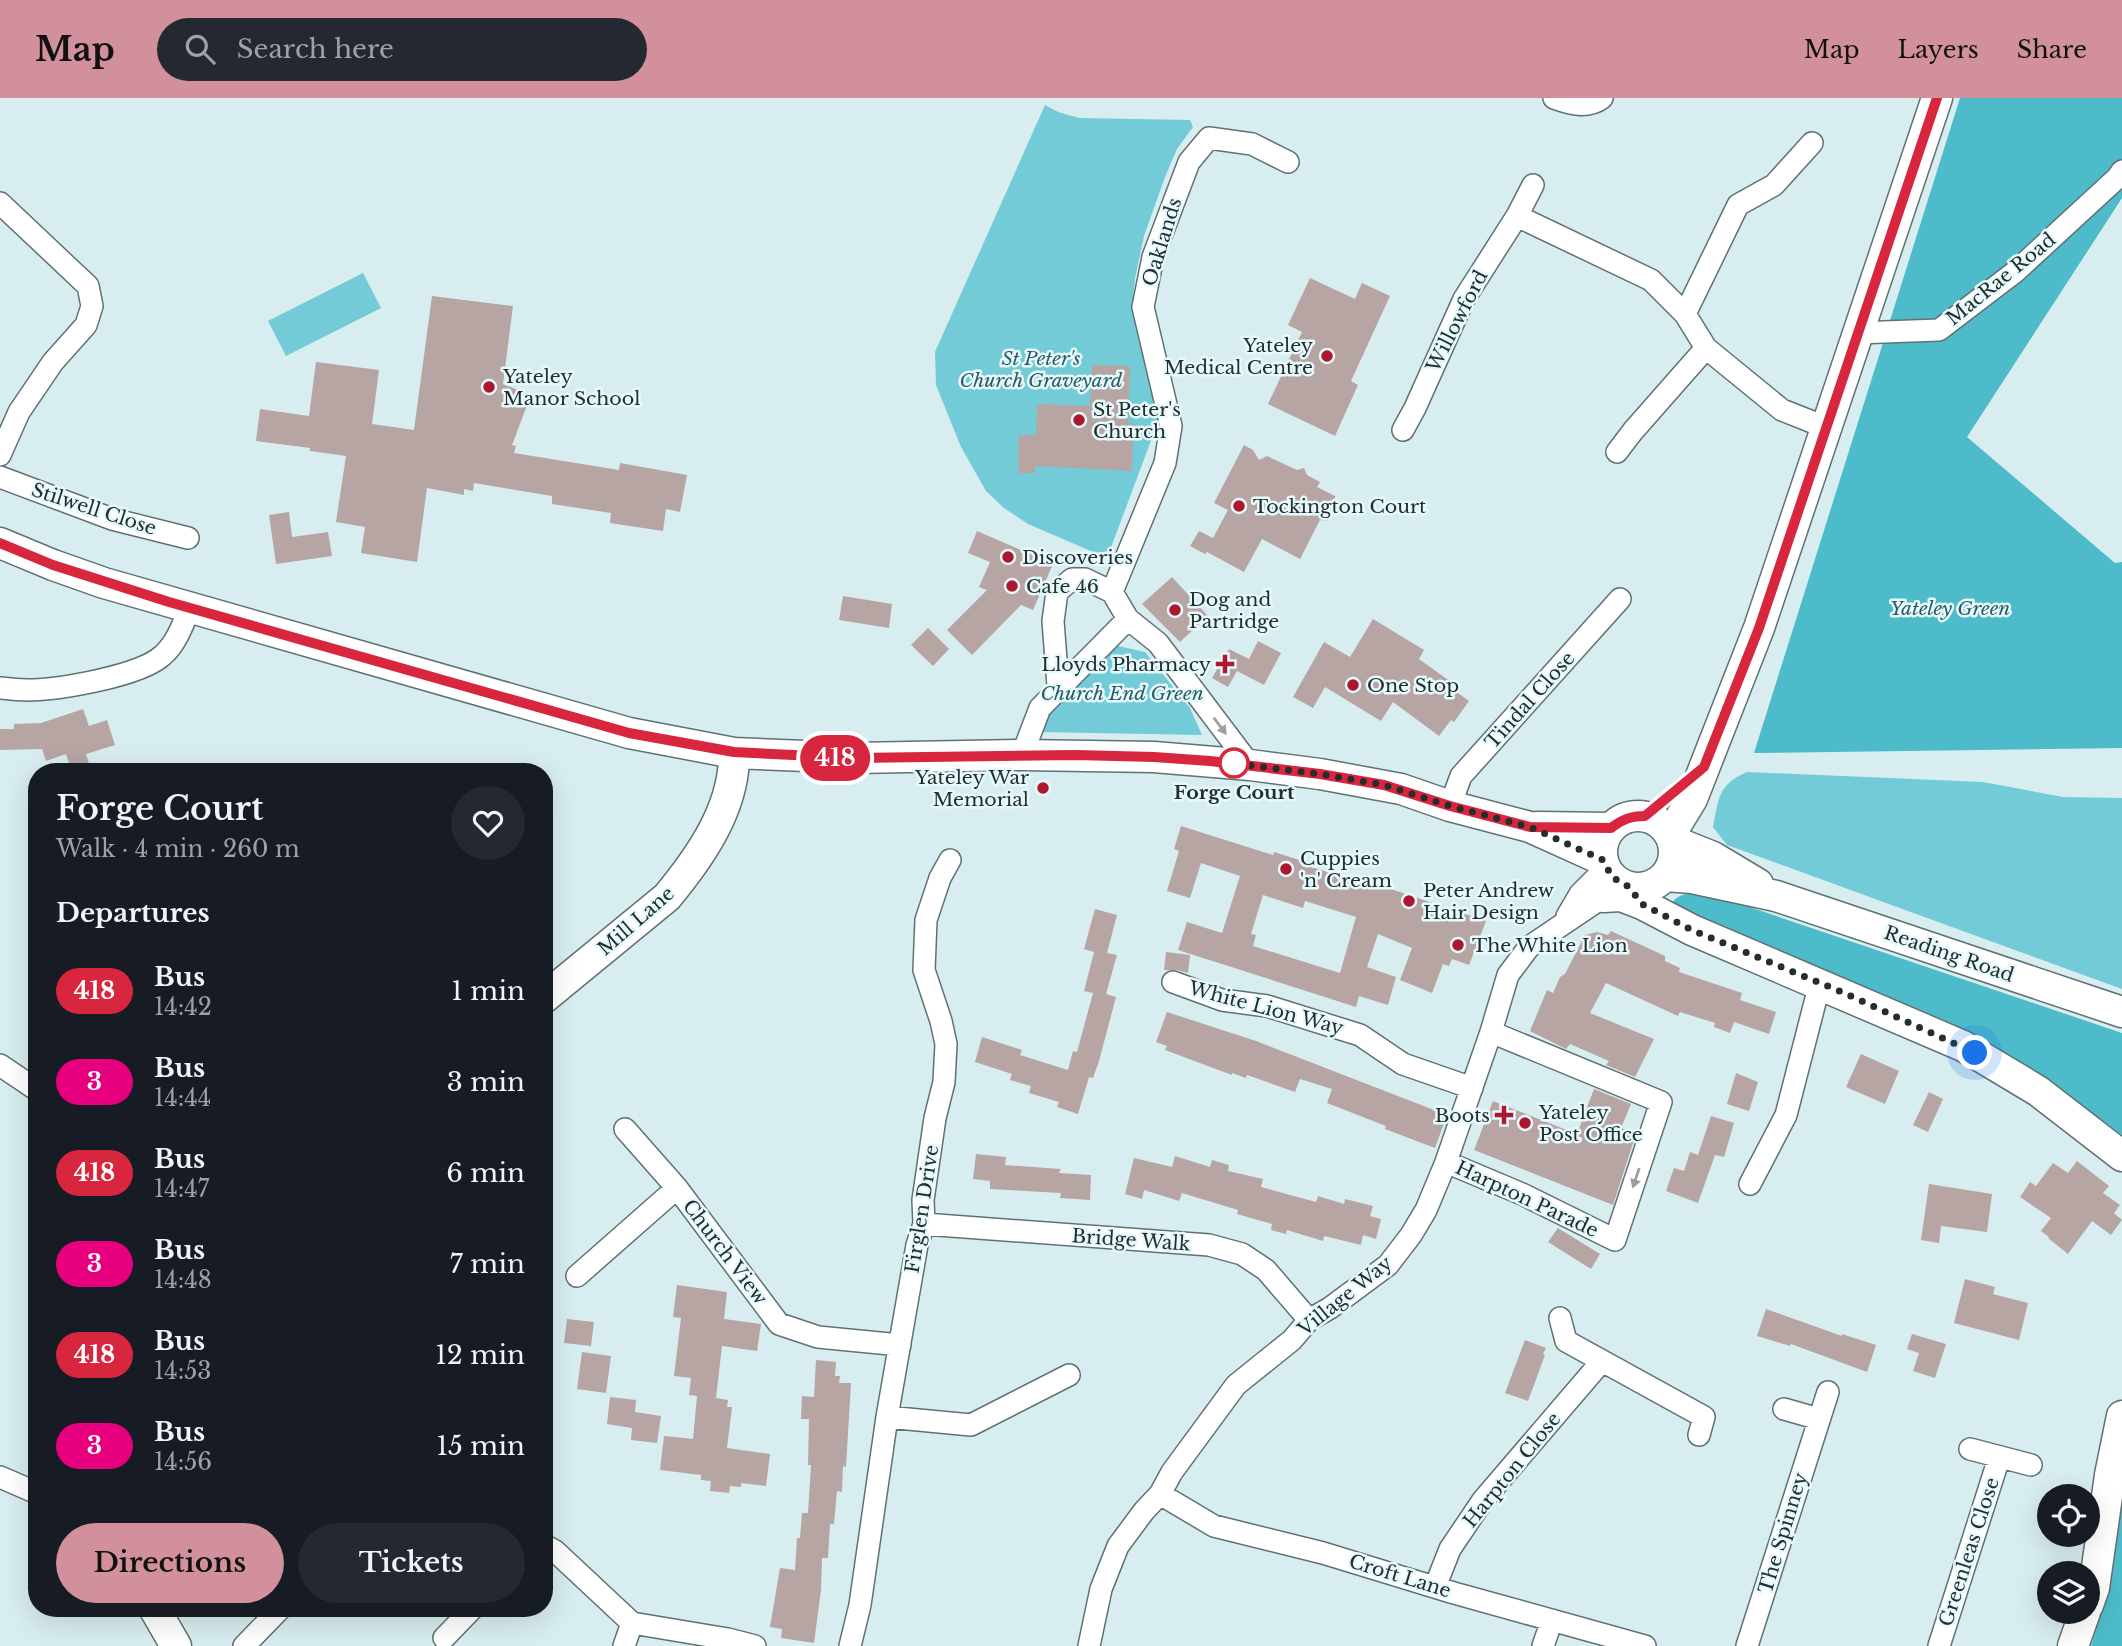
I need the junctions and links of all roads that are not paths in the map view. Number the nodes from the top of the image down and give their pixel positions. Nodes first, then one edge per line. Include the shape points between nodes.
1 (1554, 98) edge
2 (1602, 98) edge
3 (1937, 98) edge
4 (1812, 143) dead end
5 (1288, 162) dead end
6 (2120, 178) edge
7 (1533, 185) dead end
8 (0, 203) edge
9 (1517, 216) junction
10 (1685, 314) junction
11 (1857, 333) junction
12 (1706, 348) junction
13 (1825, 427) junction
14 (1403, 430) dead end
15 (1617, 452) dead end
16 (0, 455) edge
17 (0, 477) edge
18 (188, 538) dead end
19 (0, 543) edge
20 (1112, 592) junction
21 (1620, 599) dead end
22 (190, 608) junction
23 (1128, 618) junction
24 (1059, 687) junction
25 (0, 688) edge
26 (734, 752) junction
27 (1022, 755) junction
28 (1250, 765) junction
29 (1704, 767) junction
30 (1450, 806) junction
31 (1645, 816) junction
32 (1530, 827) junction
33 (1611, 828) junction
34 (1671, 838) junction
35 (950, 860) dead end
36 (1628, 882) junction
37 (1776, 896) junction
38 (1562, 923) junction
39 (1172, 982) dead end
40 (1820, 983) junction
41 (553, 991) edge
42 (2122, 1012) edge
43 (1492, 1032) junction
44 (0, 1065) edge
45 (28, 1084) edge
46 (1472, 1088) junction
47 (625, 1129) dead end
48 (2122, 1156) edge
49 (1446, 1162) junction
50 (1750, 1184) dead end
51 (677, 1188) junction
52 (924, 1224) junction
53 (577, 1276) dead end
54 (1560, 1318) dead end
55 (1310, 1320) junction
56 (900, 1345) junction
57 (1602, 1361) junction
58 (1069, 1375) dead end
59 (1828, 1392) dead end
60 (1784, 1409) dead end
61 (2122, 1416) edge
62 (887, 1417) junction
63 (1819, 1419) junction
64 (1699, 1435) dead end
65 (1970, 1449) dead end
66 (1999, 1458) junction
67 (2031, 1465) dead end
68 (0, 1477) edge
69 (28, 1489) edge
70 (1160, 1494) junction
71 (553, 1550) edge
72 (2098, 1561) edge
73 (1435, 1587) junction
74 (159, 1617) edge
75 (272, 1617) edge
76 (464, 1617) edge
77 (1552, 1620) junction
78 (632, 1623) junction
79 (2081, 1624) edge
80 (444, 1638) dead end
81 (176, 1646) edge
82 (244, 1646) edge
83 (624, 1646) edge
84 (755, 1646) edge
85 (850, 1646) edge
86 (1089, 1646) edge
87 (1543, 1646) edge
88 (1645, 1646) edge
89 (1747, 1646) edge
90 (1939, 1646) edge
91 (2073, 1646) edge

1 - 2 street via 1575,106
3 - 11 main road
4 - 10 street via 1773,186 1738,205
5 - 20 street, Oaklands via 1252,144 1209,138 1189,162 1153,257 1143,307 1171,426 1165,463
6 - 11 street, MacRae Road via 2015,272 1939,330
7 - 9 street, Willowford
8 - 16 street via 88,286 92,306 86,325 19,412
9 - 10 street via 1651,280
9 - 14 street, Willowford via 1464,299
10 - 12 street
11 - 13 main road
12 - 13 street via 1782,410
12 - 15 street
13 - 29 main road via 1759,628
17 - 18 street, Stilwell Close via 112,519
19 - 22 main road, Reading Road via 104,583
20 - 23 street
20 - 24 street via 1085,579 1072,579 1057,592 1053,621
21 - 30 street, Tindal Close via 1461,776
22 - 25 street via 163,656 140,667 102,680 28,690
22 - 26 main road, Reading Road via 629,733
23 - 24 street
23 -> 28 street via 1158,643
24 - 27 street via 1040,708
26 - 27 main road, Reading Road via 855,758
26 - 41 main road, Mill Lane via 734,776 719,821 682,880
27 - 28 main road, Reading Road via 1154,757
28 - 30 main road, Reading Road via 1384,785
29 - 31 main road
29 - 34 main road
30 - 32 main road, Reading Road
31 - 33 main road via 1621,820
31 - 34 main road via 1662,825
32 - 33 main road, Reading Road
32 - 36 main road, Reading Road
33 - 36 main road via 1603,844
34 - 36 main road via 1672,865
34 - 37 main road, Reading Road via 1713,857
35 - 52 street, Firglen Drive via 926,920 924,970 946,1044 944,1082 923,1200
36 - 37 main road, Reading Road via 1715,882
36 - 38 street, Village Way
36 - 38 street, Village Way via 1580,894
36 - 40 main road via 1692,930
37 - 42 main road, Reading Road
38 - 43 street, Village Way via 1529,947 1508,975
39 - 46 street, White Lion Way via 1222,1000 1267,1006 1360,1035 1404,1064
40 - 48 main road via 1963,1046 2038,1091
40 - 50 street via 1786,1115
43 - 46 street, Village Way
43 -> 49 street, Harpton Parade via 1661,1101 1615,1240
44 - 45 street
46 - 49 street, Village Way
47 - 51 street
49 - 55 street, Village Way via 1426,1210 1388,1265
51 - 53 street, Church View
51 - 56 street, Church View via 779,1324 818,1337
52 - 55 street, Bridge Walk via 1209,1245 1242,1254 1266,1270
52 - 56 street, Firglen Drive
54 - 57 street via 1566,1341
55 - 70 street, Village Way via 1236,1385
56 - 62 street, Firglen Drive
57 - 64 street via 1704,1417
57 - 73 street, Harpton Close via 1483,1500 1450,1549
58 - 62 street via 971,1425
59 - 63 street, The Spinney
60 - 63 street
61 - 72 main road
62 - 85 street, Firglen Drive
63 - 89 street, The Spinney
65 - 66 street, Greenleas Close
66 - 67 street, Greenleas Close
66 - 90 street, Greenleas Close
68 - 69 street
70 - 73 street, Croft Lane via 1214,1526
70 - 86 street, Village Way via 1118,1546 1101,1589
71 - 78 street
73 - 77 street, Croft Lane
74 - 81 main road
75 - 82 street
76 - 80 street
77 - 87 street
77 - 88 street, Croft Lane
78 - 83 street
78 - 84 street
79 - 91 main road

